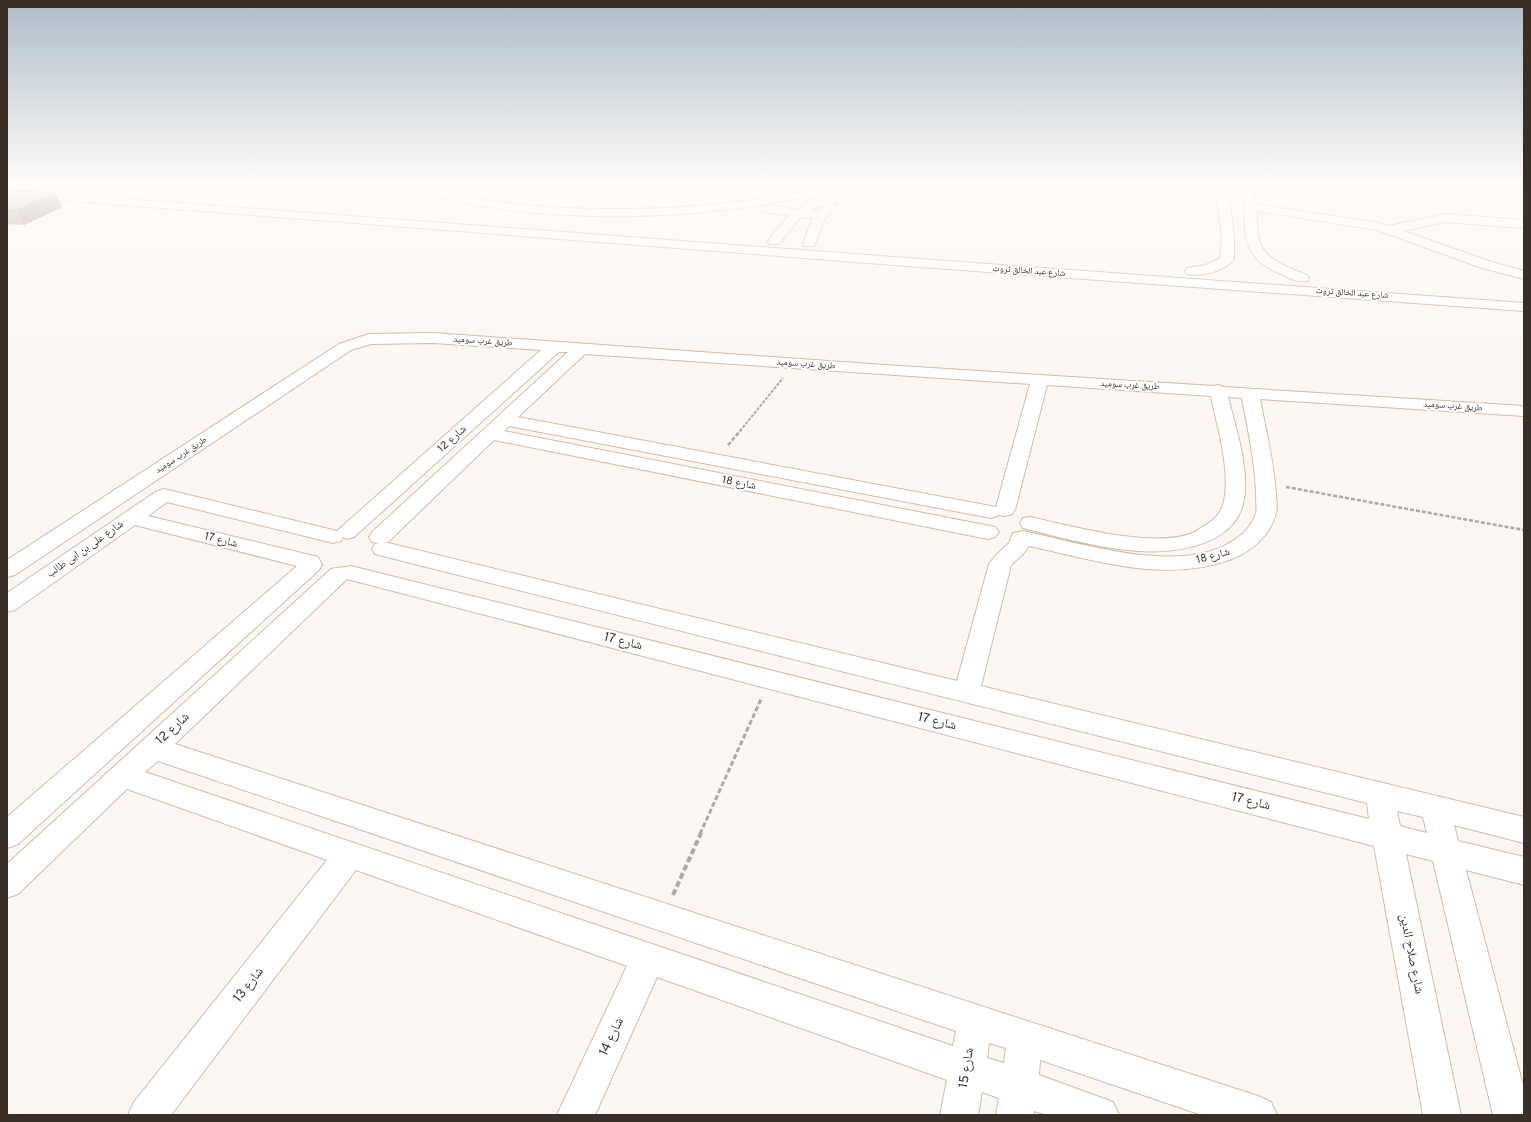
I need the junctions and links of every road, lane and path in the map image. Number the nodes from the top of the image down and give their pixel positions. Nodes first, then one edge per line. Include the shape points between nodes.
1 (612, 235) edge
2 (699, 235) edge
3 (779, 235) edge
4 (813, 235) edge
5 (1405, 235) edge
6 (1228, 236) joint
7 (1252, 238) joint
8 (774, 241) junction
9 (809, 244) junction
10 (921, 257) junction
11 (1192, 271) junction
12 (1524, 275) edge
13 (1302, 278) junction
14 (1524, 296) edge
15 (1524, 307) edge
16 (556, 346) junction
17 (582, 348) junction
18 (796, 363) junction
19 (1040, 379) junction
20 (1218, 390) junction
21 (1250, 393) junction
22 (1524, 411) edge
23 (505, 420) junction
24 (490, 434) junction
25 (717, 460) junction
26 (1266, 484) junction
27 (132, 518) junction
28 (994, 522) junction
29 (1524, 530) edge
30 (1025, 533) junction
31 (340, 534) junction
32 (381, 543) junction
33 (310, 563) junction
34 (1000, 564) junction
35 (7, 570) edge
36 (345, 574) junction
37 (7, 604) edge
38 (770, 679) junction
39 (967, 692) junction
40 (153, 748) junction
41 (123, 776) junction
42 (1379, 793) junction
43 (1435, 807) junction
44 (1524, 830) edge
45 (7, 835) edge
46 (1388, 836) junction
47 (1446, 851) junction
48 (350, 855) junction
49 (1524, 871) edge
50 (7, 884) edge
51 (663, 917) junction
52 (648, 958) junction
53 (975, 1022) junction
54 (1025, 1038) junction
55 (967, 1069) junction
56 (1017, 1101) edge
57 (147, 1115) edge
58 (576, 1115) edge
59 (959, 1115) edge
60 (1100, 1115) edge
61 (1258, 1115) edge
62 (1442, 1115) edge
63 (1512, 1115) edge

1 - 10 street, شارع عبد الخالق ثروت
2 - 8 street, شارع عبد الخالق ثروت
3 - 8 street
4 - 9 street
5 - 12 street via 1487,265
6 - 7 street
6 - 11 street via 1227,259 1211,268
7 - 13 street via 1265,261
8 - 9 street, شارع عبد الخالق ثروت
9 - 10 street, شارع عبد الخالق ثروت
10 - 11 street, شارع عبد الخالق ثروت
10 - 15 street, شارع عبد الخالق ثروت
11 - 13 street, شارع عبد الخالق ثروت
13 - 14 street, شارع عبد الخالق ثروت
16 - 17 street, طريق غرب سوميد
16 - 31 street, شارع 12
16 - 35 street, طريق غرب سوميد via 432,338 381,338 357,342
17 - 18 street, طريق غرب سوميد
17 - 23 street, شارع 12
18 - 19 street, طريق غرب سوميد
18 - 25 path
19 - 20 street, طريق غرب سوميد
19 - 28 street
20 - 21 street, طريق غرب سوميد
20 - 30 street, شارع 18 via 1236,478 1234,502 1229,516 1212,532 1169,544 1142,544
21 - 22 street, طريق غرب سوميد
21 - 26 street, شارع 18
23 - 24 street, شارع 12
23 - 25 street, شارع 18
24 - 28 street, شارع 18
24 - 32 street, شارع 12
25 - 28 street, شارع 18
26 - 29 path
26 - 30 street, شارع 18 via 1266,512 1257,534 1238,549 1211,559 1182,563 1142,562
27 - 31 street, شارع على بن ابى طالب via 164,495
27 - 33 street, شارع 17
27 - 37 street, شارع على بن ابى طالب
28 - 30 street via 1006,539
28 - 30 street via 1023,516
28 - 34 street via 992,546
30 - 34 street via 1018,548
31 - 32 street via 370,532
31 - 33 street, شارع 12 via 318,545 313,551
32 - 36 street, شارع 12 via 375,560
32 - 39 street
33 - 36 street, شارع 17 via 321,573
33 - 45 street
34 - 39 street
36 - 38 street, شارع 17
36 - 40 street, شارع 12
38 - 46 street, شارع 17
38 - 51 path
39 - 42 street
40 - 41 street, شارع 12
40 - 51 street
41 - 48 street
41 - 50 street, شارع 12
42 - 43 street
42 - 46 street, شارع صلاح الدين
43 - 44 street
43 - 47 street
46 - 47 street, شارع 17
46 - 62 street, شارع صلاح الدين
47 - 49 street, شارع 17
47 - 63 street
48 - 52 street
48 - 57 street, شارع 13
51 - 53 street
52 - 55 street
52 - 58 street, شارع 14
53 - 54 street
53 - 55 street, شارع 15
54 - 56 street
54 - 61 street
55 - 56 street
55 - 59 street, شارع 15
56 - 60 street

